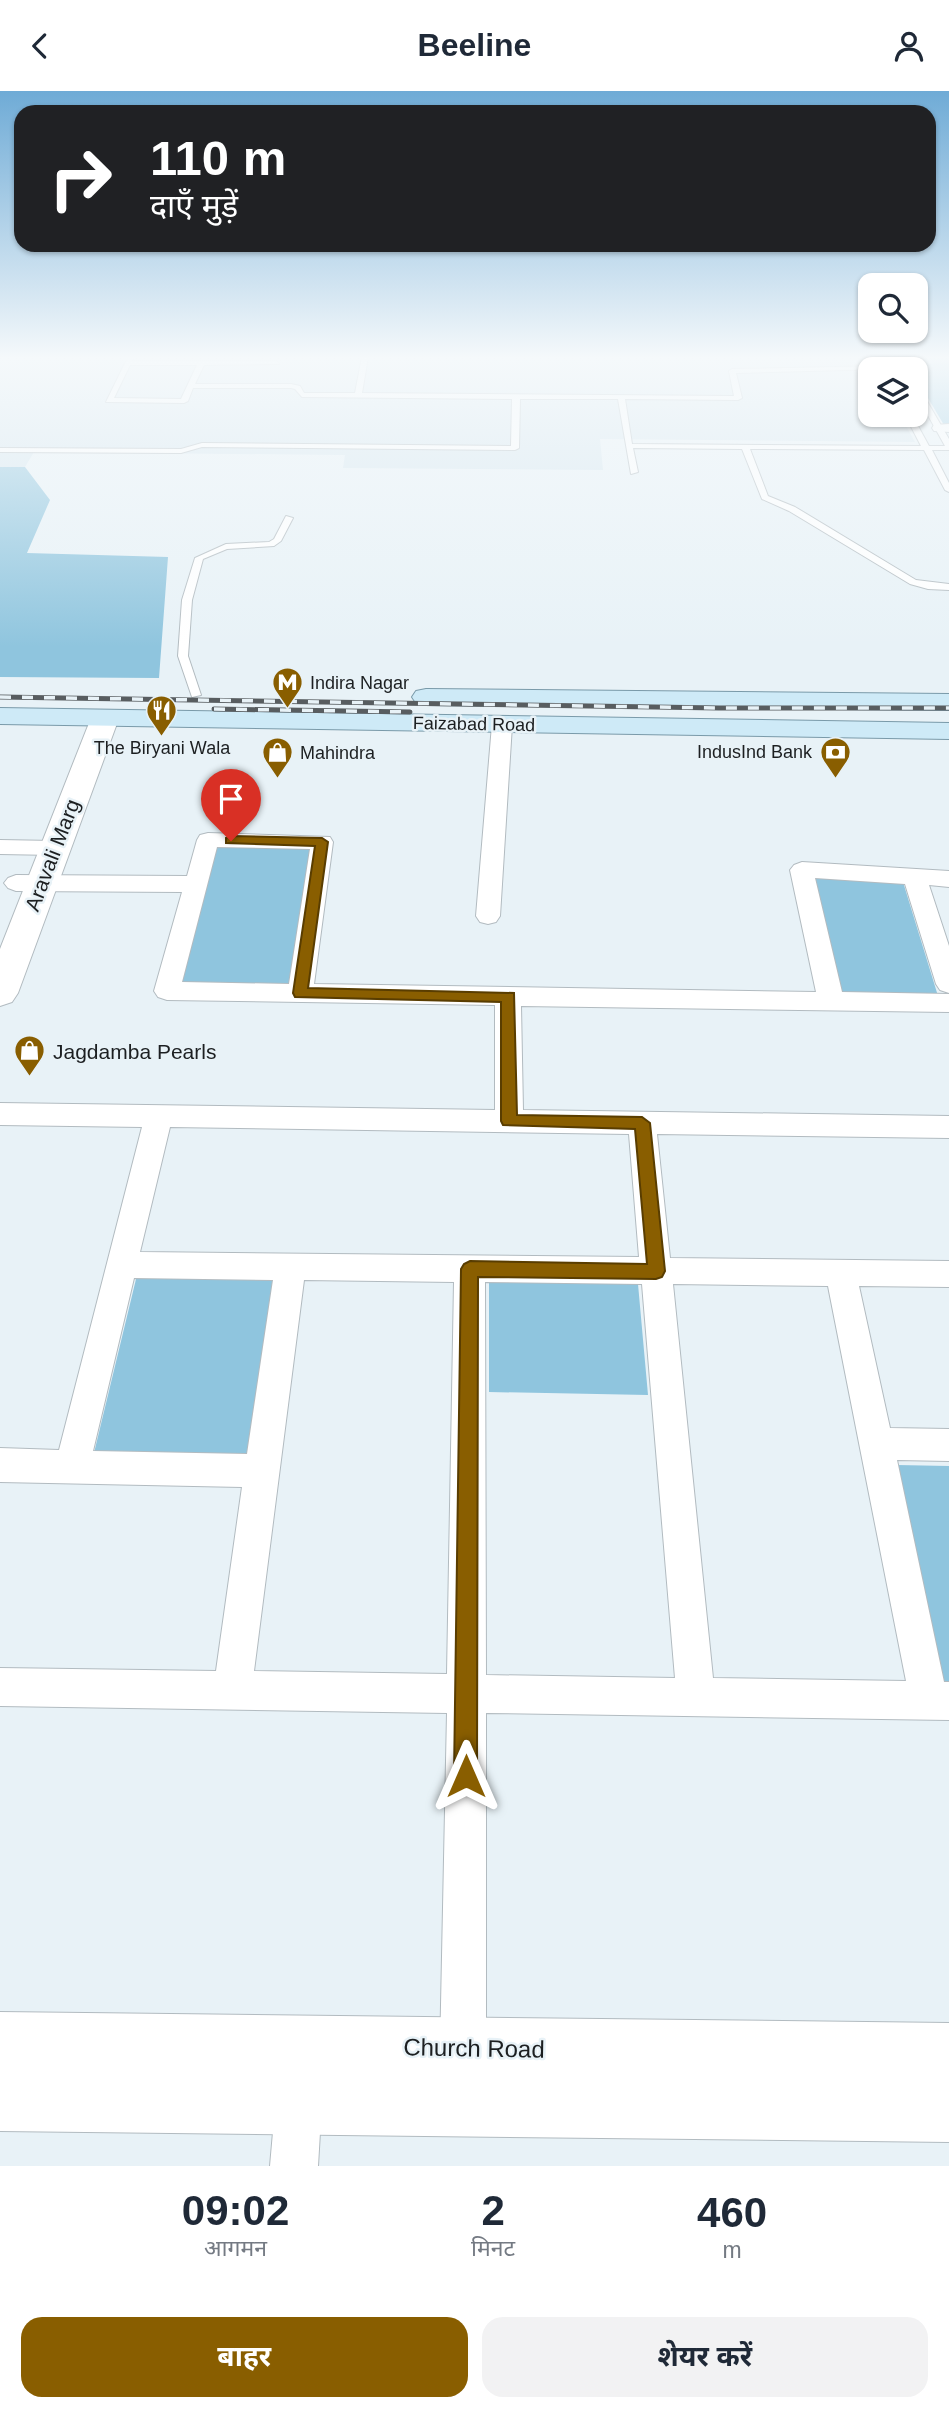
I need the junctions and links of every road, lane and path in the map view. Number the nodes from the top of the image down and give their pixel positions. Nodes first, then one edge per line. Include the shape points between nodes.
1 (631, 454) edge
2 (748, 454) edge
3 (929, 454) edge
4 (634, 472) dead end
5 (949, 490) edge
6 (289, 518) dead end
7 (949, 587) edge
8 (0, 693) edge
9 (196, 695) junction
10 (949, 702) edge
11 (0, 716) edge
12 (92, 718) junction
13 (502, 725) junction
14 (949, 731) edge
15 (28, 848) edge
16 (914, 876) junction
17 (949, 879) edge
18 (29, 883) junction
19 (196, 884) junction
20 (488, 916) dead end
21 (0, 925) edge
22 (949, 984) edge
23 (0, 993) edge
24 (300, 993) junction
25 (508, 996) junction
26 (831, 1002) junction
27 (949, 1003) edge
28 (0, 1114) edge
29 (159, 1116) junction
30 (509, 1121) junction
31 (642, 1123) junction
32 (949, 1127) edge
33 (122, 1265) junction
34 (290, 1267) junction
35 (470, 1269) junction
36 (656, 1271) junction
37 (841, 1273) junction
38 (949, 1275) edge
39 (876, 1444) junction
40 (949, 1445) edge
41 (0, 1465) edge
42 (72, 1467) junction
43 (262, 1471) junction
44 (0, 1687) edge
45 (232, 1690) junction
46 (466, 1694) junction
47 (695, 1697) junction
48 (939, 1700) edge
49 (0, 2043) edge
50 (949, 2054) edge
51 (301, 2074) junction
52 (464, 2075) junction
53 (0, 2099) edge
54 (949, 2110) edge
55 (294, 2166) edge

1 - 4 lane
2 - 7 lane via 765,496 913,582
3 - 5 lane
6 - 9 lane via 271,544 226,547 199,558 187,600 183,656
8 - 9 main road, Faizabad Road
9 - 10 main road, Faizabad Road
11 - 12 main road, Faizabad Road
12 - 13 main road, Faizabad Road
12 - 15 street, Aravali Marg
13 - 14 main road, Faizabad Road
13 - 20 street
15 - 18 street, Aravali Marg
16 - 17 street
16 - 22 street
16 - 26 street via 802,870
18 - 19 street
18 - 21 street, Aravali Marg
18 - 23 street, Aravali Marg
19 - 24 street via 167,991
19 - 24 street via 208,840 322,842
24 - 25 street
25 - 26 street
25 - 30 street
26 - 27 street
28 - 29 street
29 - 30 street
29 - 33 street
30 - 31 street
31 - 32 street
31 - 36 street
33 - 34 street
33 - 42 street
34 - 35 street
34 - 43 street
35 - 36 street
35 - 46 street
36 - 37 street
36 - 47 street
37 - 38 street
37 - 39 street
39 - 40 street
39 - 48 street
41 - 42 street
42 - 43 street
43 - 45 street
44 - 45 street
45 - 46 street
46 - 47 street
46 - 52 street
47 - 48 street
49 - 51 street, Church Road
50 - 52 street, Church Road
51 - 52 street, Church Road
51 - 53 street, Church Road
51 - 55 street
52 - 54 street, Church Road

